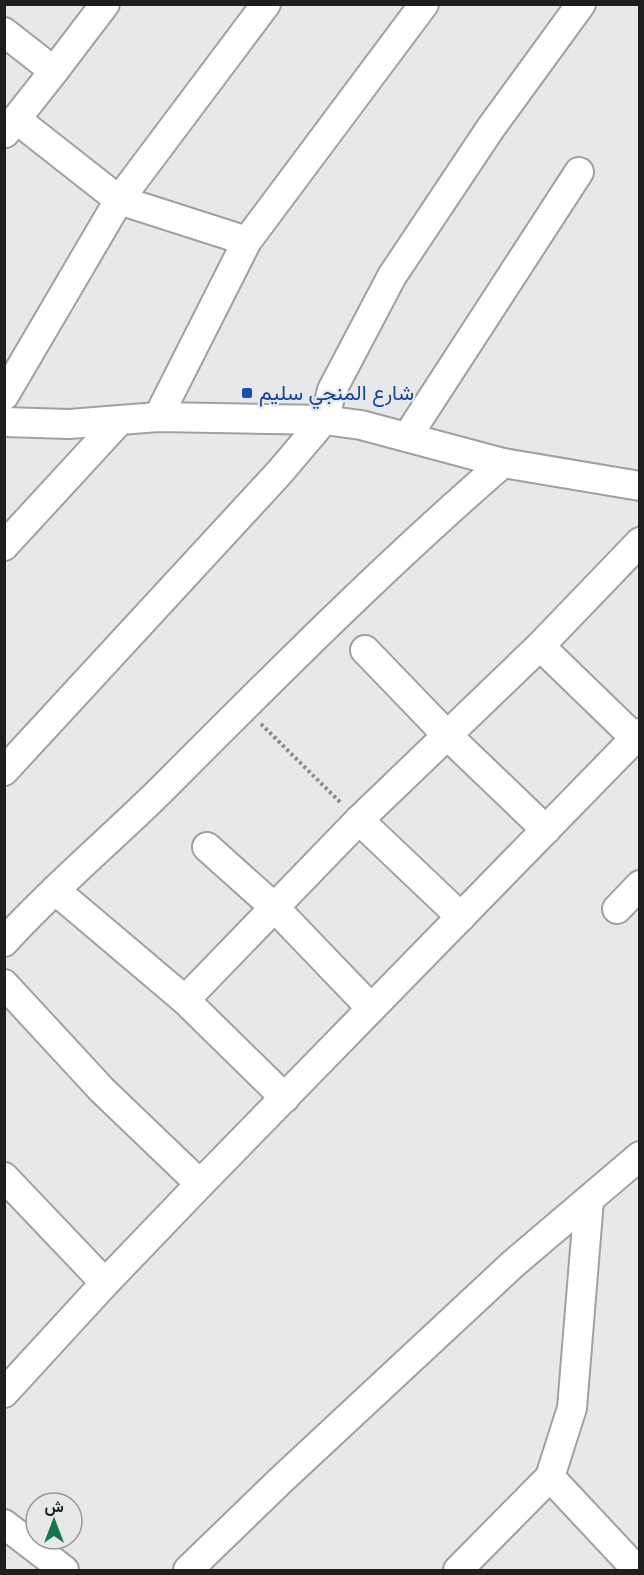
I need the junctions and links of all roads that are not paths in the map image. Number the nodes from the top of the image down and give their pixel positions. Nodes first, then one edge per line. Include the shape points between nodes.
1 (105, 4) edge
2 (266, 4) edge
3 (424, 4) edge
4 (581, 4) edge
5 (4, 32) edge
6 (54, 71) junction
7 (10, 126) edge
8 (579, 172) dead end
9 (119, 200) junction
10 (247, 241) junction
11 (4, 396) edge
12 (158, 417) junction
13 (120, 420) junction
14 (324, 420) junction
15 (4, 422) edge
16 (407, 437) junction
17 (503, 463) junction
18 (639, 486) edge
19 (4, 546) edge
20 (638, 547) edge
21 (540, 646) junction
22 (365, 650) dead end
23 (446, 734) junction
24 (637, 736) edge
25 (4, 771) edge
26 (359, 820) junction
27 (546, 830) junction
28 (207, 847) dead end
29 (639, 885) edge
30 (55, 890) junction
31 (275, 908) junction
32 (617, 909) dead end
33 (460, 917) junction
34 (9, 928) edge
35 (4, 984) edge
36 (185, 999) junction
37 (370, 1007) junction
38 (285, 1098) junction
39 (639, 1156) edge
40 (4, 1177) edge
41 (200, 1184) junction
42 (589, 1200) junction
43 (105, 1283) junction
44 (5, 1391) edge
45 (550, 1477) junction
46 (4, 1524) edge
47 (629, 1568) edge
48 (64, 1570) edge
49 (188, 1570) edge
50 (458, 1570) edge

1 - 6 street
2 - 9 street
3 - 10 street
4 - 14 street via 490,129 392,276 332,390
5 - 6 street
6 - 7 street
7 - 9 street
8 - 16 street
9 - 10 street
9 - 11 street
10 - 12 street
12 - 13 street
12 - 14 street
13 - 15 street via 69,424
13 - 19 street
14 - 16 street
14 - 25 street
16 - 17 street
17 - 18 street
17 - 30 street via 446,512
20 - 21 street
21 - 23 street
21 - 24 street
22 - 23 street
23 - 26 street
23 - 27 street
24 - 27 street
26 - 31 street
26 - 33 street
27 - 33 street
28 - 31 street
29 - 32 street
30 - 34 street
30 - 36 street
31 - 36 street
31 - 37 street
33 - 37 street
35 - 41 street via 102,1090
36 - 38 street
37 - 38 street
38 - 41 street
39 - 42 street
40 - 43 street
41 - 43 street
42 - 45 street via 572,1408
42 - 49 street via 513,1264
43 - 44 street
45 - 47 street
45 - 50 street
46 - 48 street

